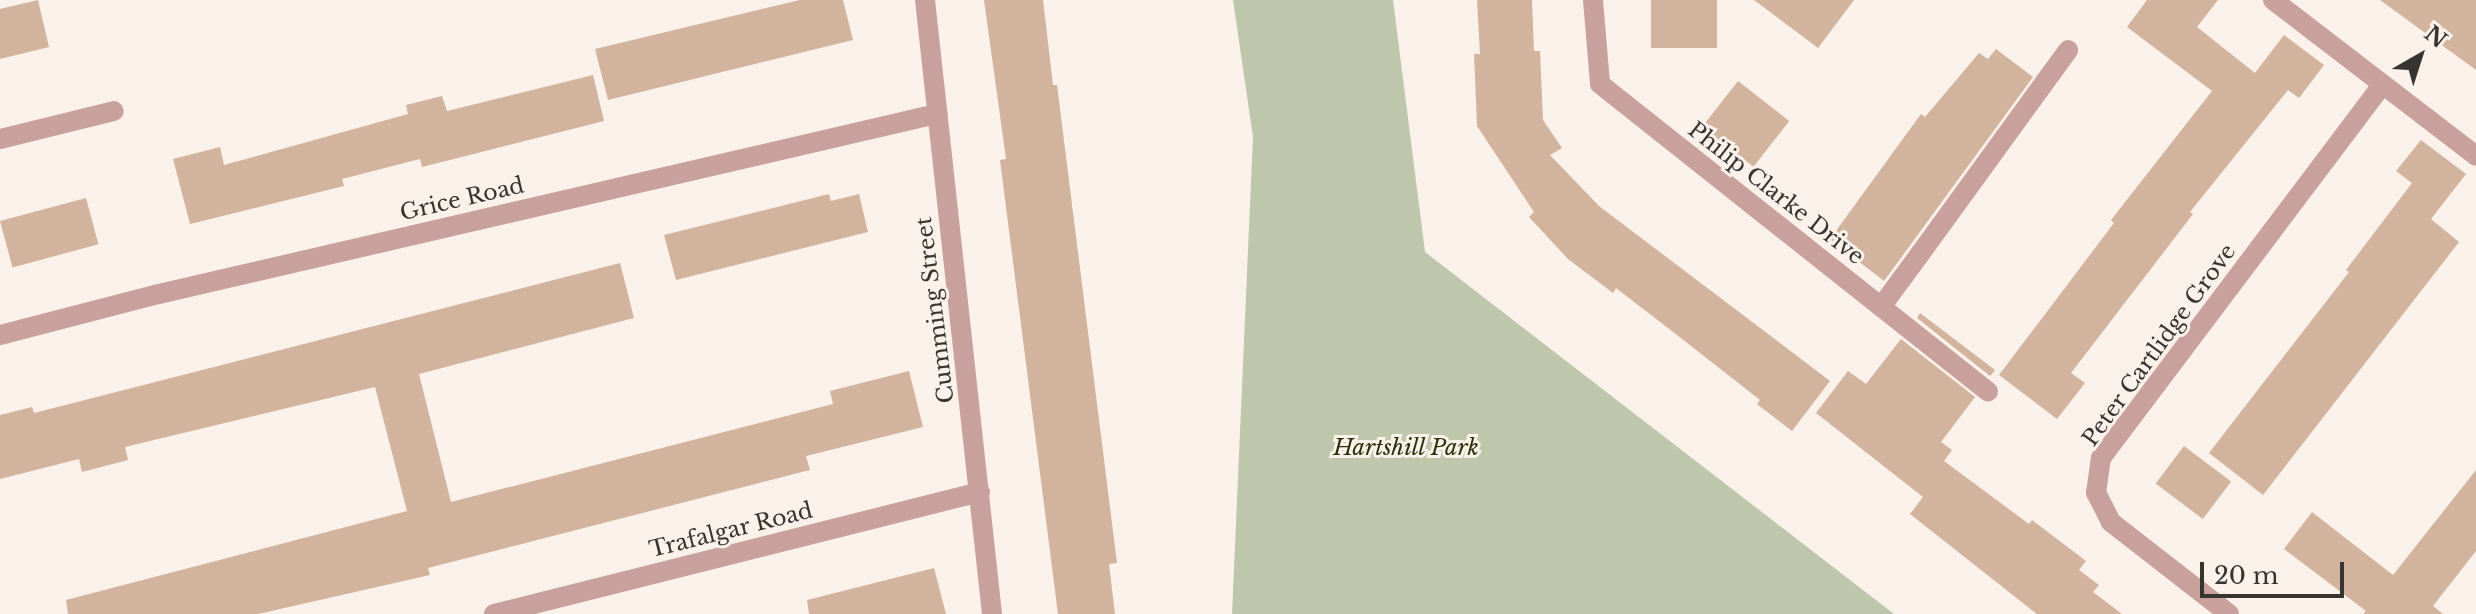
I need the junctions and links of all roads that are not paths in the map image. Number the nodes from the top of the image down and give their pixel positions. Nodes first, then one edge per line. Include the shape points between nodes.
1 (925, 0) edge
2 (1593, 0) edge
3 (2273, 0) edge
4 (2068, 50) dead end
5 (2383, 84) junction
6 (114, 111) dead end
7 (937, 114) junction
8 (0, 139) edge
9 (2476, 156) edge
10 (1881, 307) junction
11 (0, 335) edge
12 (1988, 391) dead end
13 (980, 492) junction
14 (494, 614) edge
15 (992, 614) edge
16 (2229, 614) edge

1 - 7 street, Cumming Street
2 - 10 street, Philip Clarke Drive via 1600,84
3 - 5 street
4 - 10 street
5 - 9 street
5 - 16 street, Peter Cartlidge Grove via 2101,458 2096,493 2111,522
6 - 8 street
7 - 11 street, Grice Road
7 - 13 street, Cumming Street
10 - 12 street, Philip Clarke Drive
13 - 14 street, Trafalgar Road
13 - 15 street, Cumming Street

